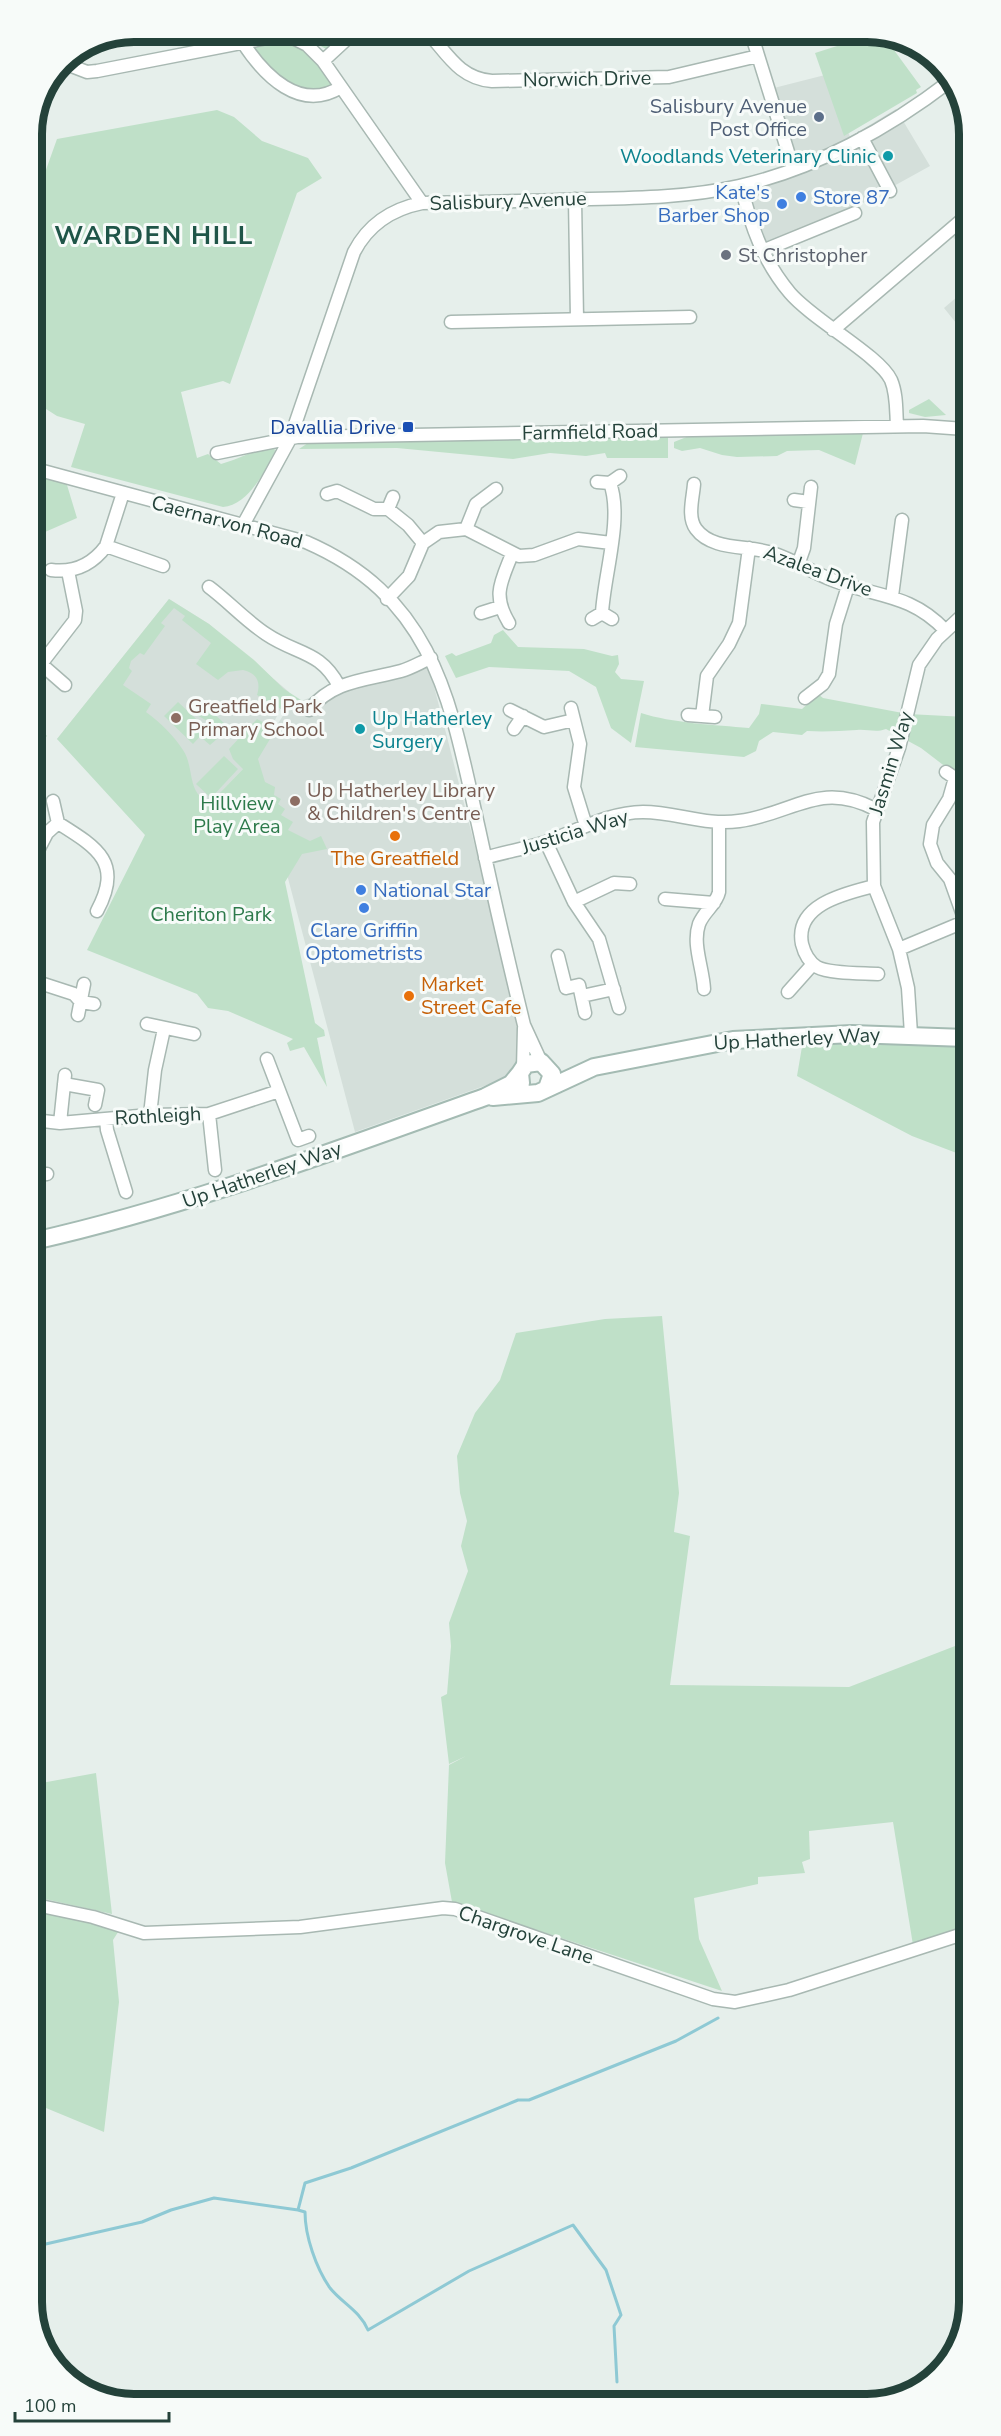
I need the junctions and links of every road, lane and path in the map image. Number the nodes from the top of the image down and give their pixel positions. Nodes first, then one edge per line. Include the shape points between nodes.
1 (248, 42) edge
2 (302, 42) edge
3 (344, 42) edge
4 (437, 42) edge
5 (754, 42) edge
6 (243, 43) junction
7 (758, 56) junction
8 (323, 61) junction
9 (71, 67) edge
10 (945, 85) edge
11 (341, 87) junction
12 (862, 138) junction
13 (793, 168) junction
14 (741, 186) junction
15 (890, 191) dead end
16 (575, 200) junction
17 (422, 203) junction
18 (855, 213) dead end
19 (959, 222) edge
20 (762, 251) junction
21 (690, 317) dead end
22 (577, 319) junction
23 (451, 322) dead end
24 (833, 330) junction
25 (897, 426) junction
26 (959, 429) edge
27 (290, 439) junction
28 (217, 453) dead end
29 (42, 470) edge
30 (597, 482) dead end
31 (694, 484) dead end
32 (811, 487) dead end
33 (498, 488) dead end
34 (123, 493) junction
35 (327, 494) dead end
36 (393, 497) dead end
37 (794, 500) dead end
38 (809, 502) junction
39 (388, 509) junction
40 (902, 520) dead end
41 (243, 525) junction
42 (466, 529) junction
43 (888, 532) dead end
44 (901, 533) junction
45 (423, 543) junction
46 (611, 543) junction
47 (106, 546) junction
48 (749, 548) junction
49 (512, 554) junction
50 (798, 565) junction
51 (163, 566) dead end
52 (51, 570) dead end
53 (68, 571) junction
54 (848, 586) junction
55 (209, 587) dead end
56 (892, 596) junction
57 (387, 599) junction
58 (500, 607) junction
59 (481, 613) dead end
60 (602, 617) dead end
61 (959, 618) edge
62 (509, 623) dead end
63 (945, 630) junction
64 (431, 658) junction
65 (42, 663) edge
66 (42, 665) edge
67 (65, 685) dead end
68 (339, 686) junction
69 (805, 698) dead end
70 (309, 710) dead end
71 (510, 710) dead end
72 (688, 715) dead end
73 (523, 716) junction
74 (702, 716) junction
75 (715, 717) dead end
76 (514, 729) dead end
77 (946, 772) dead end
78 (53, 801) dead end
79 (875, 809) junction
80 (58, 823) junction
81 (719, 823) junction
82 (586, 826) junction
83 (546, 842) junction
84 (42, 843) edge
85 (485, 858) junction
86 (630, 884) dead end
87 (874, 886) junction
88 (666, 899) dead end
89 (574, 902) junction
90 (714, 903) junction
91 (959, 903) edge
92 (98, 911) dead end
93 (959, 924) edge
94 (899, 949) junction
95 (558, 956) dead end
96 (813, 963) junction
97 (878, 974) dead end
98 (42, 984) edge
99 (614, 989) junction
100 (704, 989) dead end
101 (788, 992) dead end
102 (582, 996) junction
103 (77, 998) junction
104 (94, 1004) dead end
105 (619, 1008) dead end
106 (585, 1013) dead end
107 (78, 1015) dead end
108 (147, 1024) dead end
109 (524, 1025) junction
110 (164, 1029) junction
111 (194, 1034) dead end
112 (911, 1034) junction
113 (959, 1037) edge
114 (267, 1059) dead end
115 (544, 1064) junction
116 (594, 1067) junction
117 (521, 1071) junction
118 (279, 1091) junction
119 (540, 1091) junction
120 (486, 1097) junction
121 (95, 1105) dead end
122 (208, 1114) junction
123 (150, 1115) junction
124 (106, 1119) junction
125 (42, 1121) edge
126 (60, 1123) junction
127 (309, 1136) dead end
128 (215, 1170) dead end
129 (126, 1192) dead end
130 (42, 1238) edge
131 (42, 1906) edge
132 (959, 1935) edge

1 - 6 street
2 - 8 street
3 - 8 street
4 - 7 street, Norwich Drive via 465,73 492,81 669,77
5 - 7 street
6 - 9 street via 93,71
6 - 11 street via 278,83 295,93 324,96
7 - 13 street
8 - 11 street
10 - 12 street, Salisbury Avenue
11 - 17 street
12 - 13 street, Salisbury Avenue
12 - 15 street
13 - 14 street, Salisbury Avenue
14 - 16 street, Salisbury Avenue via 655,197
14 - 20 street
16 - 17 street, Salisbury Avenue
16 - 22 street
17 - 27 street, Salisbury Avenue via 384,217 357,246
18 - 20 street
19 - 24 street
20 - 24 street via 791,294
21 - 22 street
22 - 23 street
24 - 25 street via 888,374 895,396
25 - 26 street, Farmfield Road
25 - 27 street, Farmfield Road
27 - 28 street, Farmfield Road
27 - 41 street, Salisbury Avenue
29 - 34 street, Caernarvon Road
30 - 46 street via 615,479
31 - 48 street, Azalea Drive via 691,514 696,529 716,543
32 - 38 street
33 - 42 street via 476,504
34 - 41 street, Caernarvon Road
34 - 47 street
35 - 39 street via 337,491 374,509
36 - 39 street
37 - 38 street
38 - 50 street
39 - 45 street
40 - 44 street
41 - 57 street, Caernarvon Road via 320,548 362,574
42 - 45 street via 434,534
42 - 49 street
43 - 44 street
44 - 56 street
45 - 57 street via 410,576
46 - 49 street via 578,539 534,555
46 - 60 street
47 - 51 street
47 - 53 street via 88,564
48 - 50 street, Azalea Drive via 771,552
48 - 74 street via 739,623 707,676
49 - 58 street via 498,592
50 - 54 street, Azalea Drive
52 - 53 street
53 - 65 street via 75,620
54 - 56 street, Azalea Drive
54 - 69 street via 836,624 829,674
55 - 68 street via 267,635 322,661
56 - 63 street, Azalea Drive via 924,610
57 - 64 street, Caernarvon Road
58 - 59 street
58 - 62 street
61 - 63 street, Jasmin Way
63 - 79 street, Jasmin Way via 923,657 916,673 899,748
64 - 68 street via 403,670
64 - 85 street, Caernarvon Road via 451,708
66 - 67 street
68 - 70 street
71 - 73 street
72 - 74 street
73 - 76 street
73 - 82 street via 544,727 572,714 579,744 574,787
74 - 75 street
77 - 91 street via 955,778 949,800 933,825 930,844
78 - 80 street
79 - 81 street, Justicia Way via 854,800 827,796 756,818
79 - 87 street, Jasmin Way via 871,846
80 - 84 street
80 - 92 street via 88,842 111,864 107,893
81 - 82 street, Justicia Way via 644,812
81 - 90 street via 719,888
82 - 83 street, Justicia Way
83 - 85 street, Justicia Way
83 - 89 street
85 - 109 street, Caernarvon Road
86 - 89 street via 612,878
87 - 94 street, Jasmin Way
87 - 96 street via 847,893 810,914 801,939 804,952
88 - 90 street
89 - 99 street via 599,939
90 - 100 street via 703,915 698,929 697,944 706,972
93 - 94 street
94 - 112 street, Jasmin Way via 908,988
95 - 102 street via 566,988 579,986
96 - 97 street via 819,968
96 - 101 street
98 - 103 street
99 - 102 street
99 - 105 street
102 - 106 street
103 - 104 street
103 - 107 street
108 - 110 street
109 - 115 street, Caernarvon Road
109 - 117 street, Caernarvon Road
110 - 111 street
110 - 123 street
112 - 113 street, Up Hatherley Way
112 - 116 street, Up Hatherley Way via 733,1040
114 - 118 street
115 - 116 street, Up Hatherley Way
115 - 117 street via 528,1063
115 - 119 street via 552,1077
116 - 119 street, Up Hatherley Way
117 - 119 street via 522,1085
117 - 120 street, Up Hatherley Way via 511,1084
118 - 122 street, Rothleigh
118 - 127 street via 297,1140
119 - 120 street, Up Hatherley Way
120 - 130 street, Up Hatherley Way via 186,1202
121 - 126 street via 98,1090 65,1080
122 - 123 street, Rothleigh
122 - 128 street
123 - 124 street, Rothleigh
124 - 126 street, Rothleigh
124 - 129 street
125 - 126 street, Rothleigh
131 - 132 street, Chargrove Lane via 144,1933 300,1927 455,1909 713,1999 735,2002 800,1986

